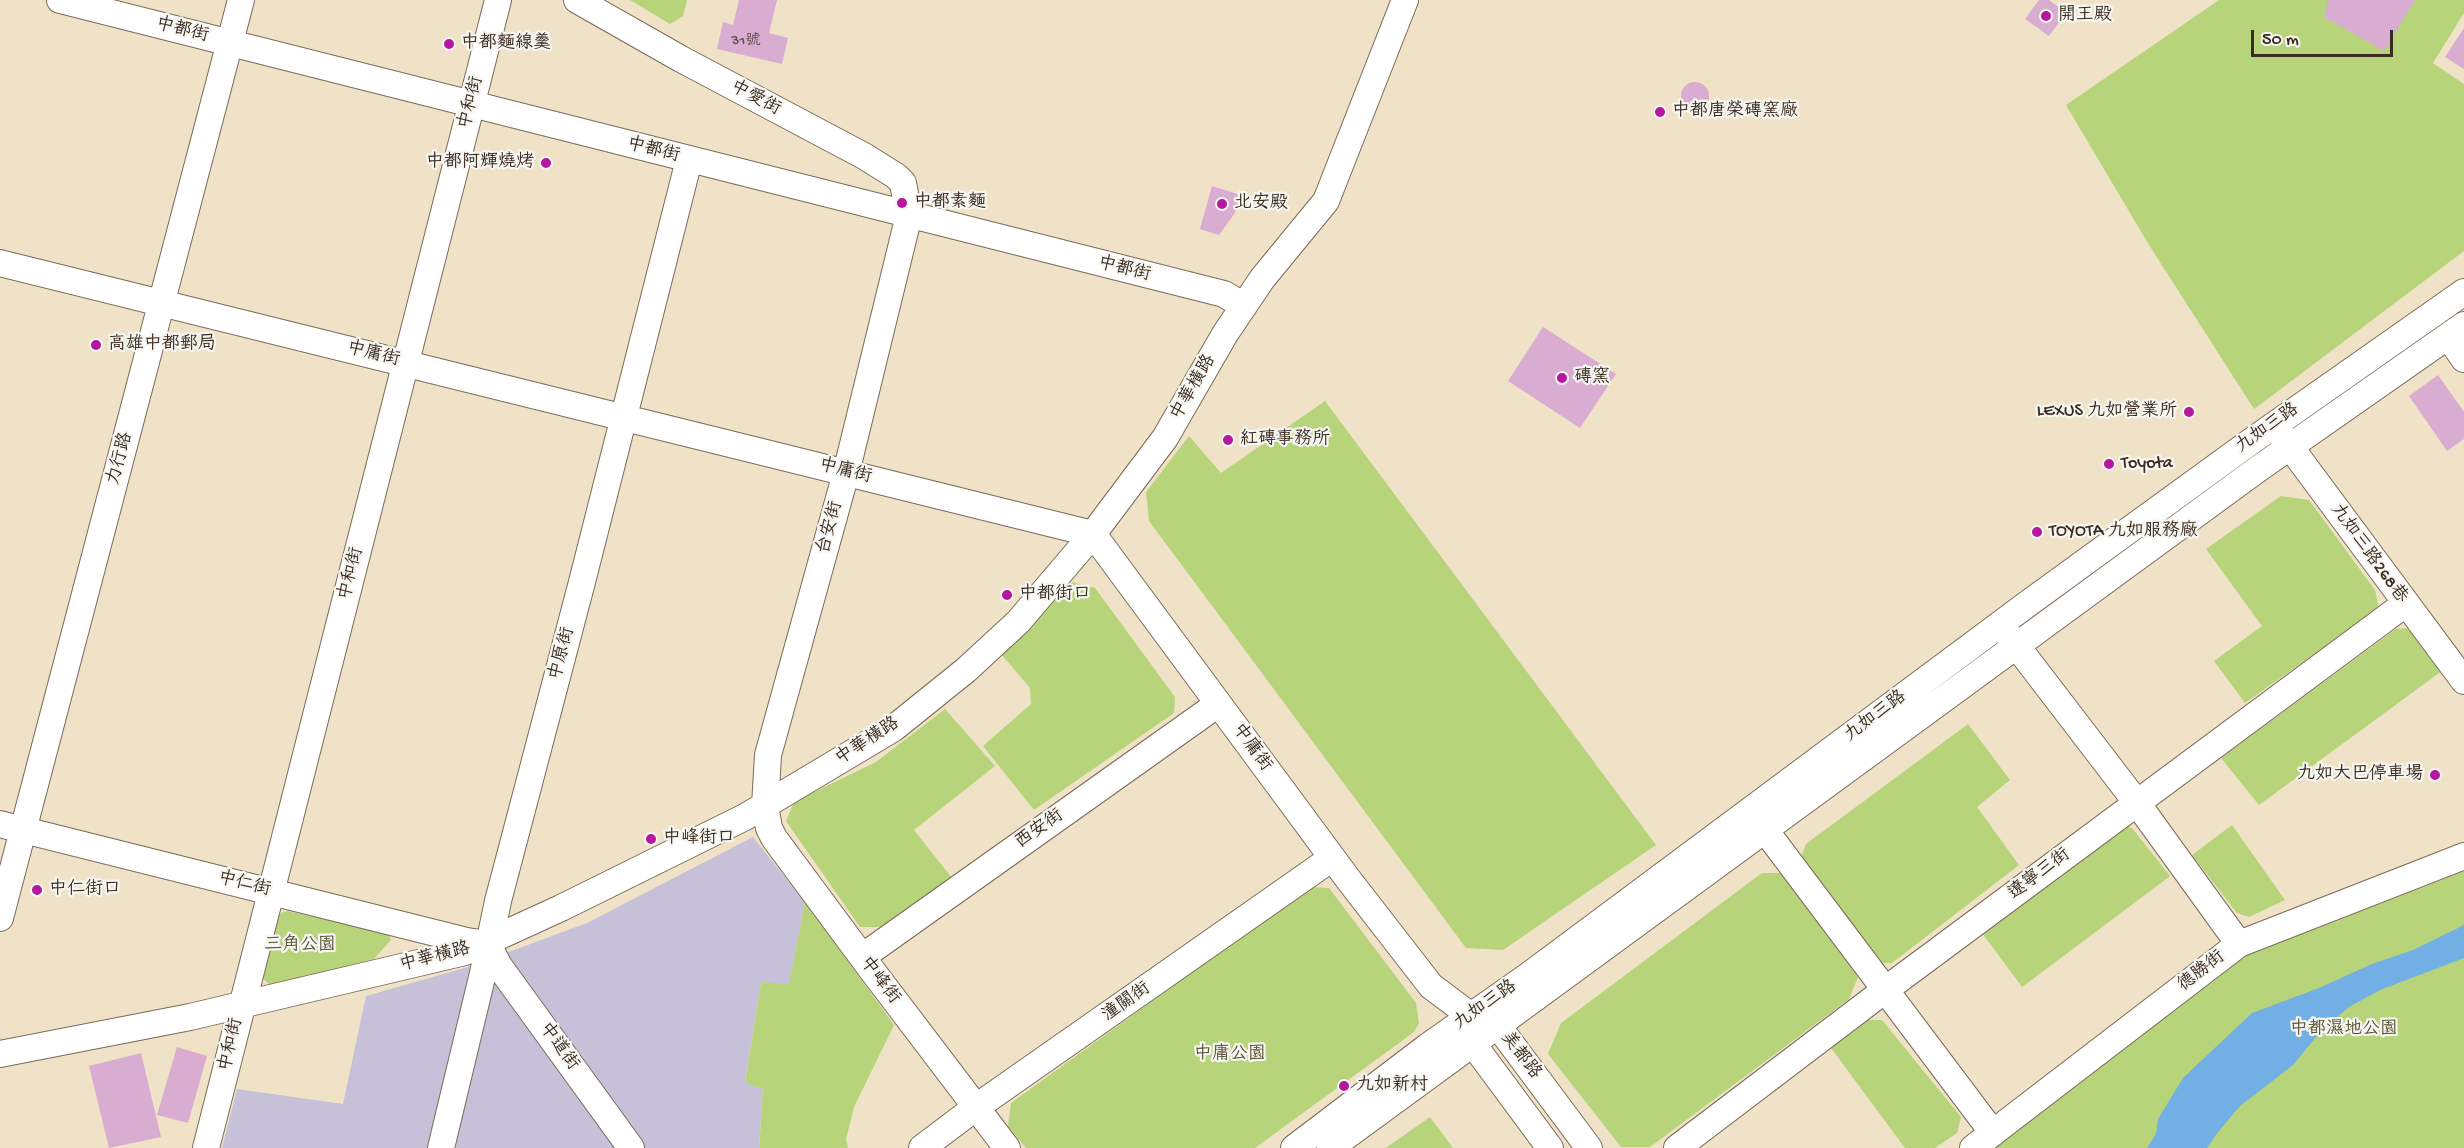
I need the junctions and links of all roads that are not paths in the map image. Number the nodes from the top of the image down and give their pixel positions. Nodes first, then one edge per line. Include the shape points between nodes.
1 (60, 0) edge
2 (241, 0) edge
3 (498, 0) edge
4 (577, 0) edge
5 (1406, 0) edge
6 (230, 43) junction
7 (472, 104) junction
8 (689, 160) junction
9 (909, 216) junction
10 (0, 263) edge
11 (2464, 292) edge
12 (162, 303) junction
13 (1244, 306) junction
14 (2456, 330) edge
15 (2464, 359) edge
16 (406, 364) junction
17 (624, 417) junction
18 (2274, 425) junction
19 (2290, 447) junction
20 (846, 473) junction
21 (1093, 534) junction
22 (2405, 604) junction
23 (2001, 624) junction
24 (2017, 646) junction
25 (2464, 681) edge
26 (1218, 704) junction
27 (2136, 803) junction
28 (765, 806) junction
29 (12, 827) edge
30 (1765, 830) junction
31 (2464, 856) edge
32 (1332, 858) junction
33 (271, 892) junction
34 (0, 918) edge
35 (488, 944) junction
36 (2239, 944) junction
37 (861, 957) junction
38 (1885, 990) junction
39 (241, 1005) junction
40 (1471, 1016) junction
41 (1498, 1026) junction
42 (1473, 1044) junction
43 (0, 1054) edge
44 (975, 1108) junction
45 (1983, 1141) edge
46 (206, 1148) edge
47 (441, 1148) edge
48 (631, 1148) edge
49 (922, 1148) edge
50 (1007, 1148) edge
51 (1294, 1148) edge
52 (1330, 1148) edge
53 (1550, 1148) edge
54 (1589, 1148) edge
55 (1677, 1148) edge

1 - 6 street, 中都街
2 - 6 street, 力行路
3 - 7 street, 中和街
4 - 9 street, 中愛街 via 896,176 903,183
5 - 13 street, 中華橫路 via 1326,201
6 - 7 street, 中都街
6 - 12 street, 力行路
7 - 8 street, 中都街
7 - 16 street, 中和街
8 - 9 street, 中都街
8 - 17 street, 中原街
9 - 13 street, 中都街 via 1224,294
9 - 20 street, 台安街
10 - 12 street, 中庸街
11 - 18 street, 九如三路
12 - 16 street, 中庸街
12 - 29 street, 力行路
13 - 21 street, 中華橫路 via 1165,438
14 - 15 street
14 - 19 street, 九如三路
16 - 17 street, 中庸街
16 - 33 street, 中和街
17 - 20 street, 中庸街
17 - 35 street, 中原街
18 - 19 street, 九如三路268巷
18 - 23 street, 九如三路
19 - 22 street, 九如三路268巷
19 - 24 street, 九如三路
20 - 21 street, 中庸街
20 - 28 street, 台安街 via 768,755
21 - 26 street, 中庸街
21 - 28 street, 中華橫路 via 1018,622 966,670 894,728
22 - 25 street, 九如三路268巷
22 - 27 street, 遼寧三街
23 - 24 street
23 - 40 street, 九如三路
24 - 27 street
24 - 30 street, 九如三路
26 - 32 street, 中庸街
26 - 37 street, 西安街
27 - 36 street
27 - 38 street, 遼寧三街
28 - 35 street, 中華橫路
28 - 37 street, 中峰街 via 774,838
29 - 33 street, 中仁街
29 - 34 street, 力行路
30 - 38 street
30 - 41 street, 九如三路
31 - 36 street, 德勝街
32 - 40 street, 中庸街 via 1431,986
32 - 44 street, 潼關街
33 - 35 street, 中仁街
33 - 39 street, 中和街
35 - 39 street, 中華橫路
35 - 47 street, 中原街
35 - 48 street, 中道街 via 499,966
36 - 45 street, 德勝街
37 - 44 street, 中峰街
38 - 45 street
38 - 55 street, 遼寧三街
39 - 43 street, 中華橫路
39 - 46 street, 中和街
40 - 41 street, 美都路
40 - 42 street, 美都路
40 - 51 street, 九如三路
41 - 42 street, 九如三路
41 - 54 street, 美都路
42 - 52 street, 九如三路
42 - 53 street, 美都路
44 - 49 street, 潼關街
44 - 50 street, 中峰街

